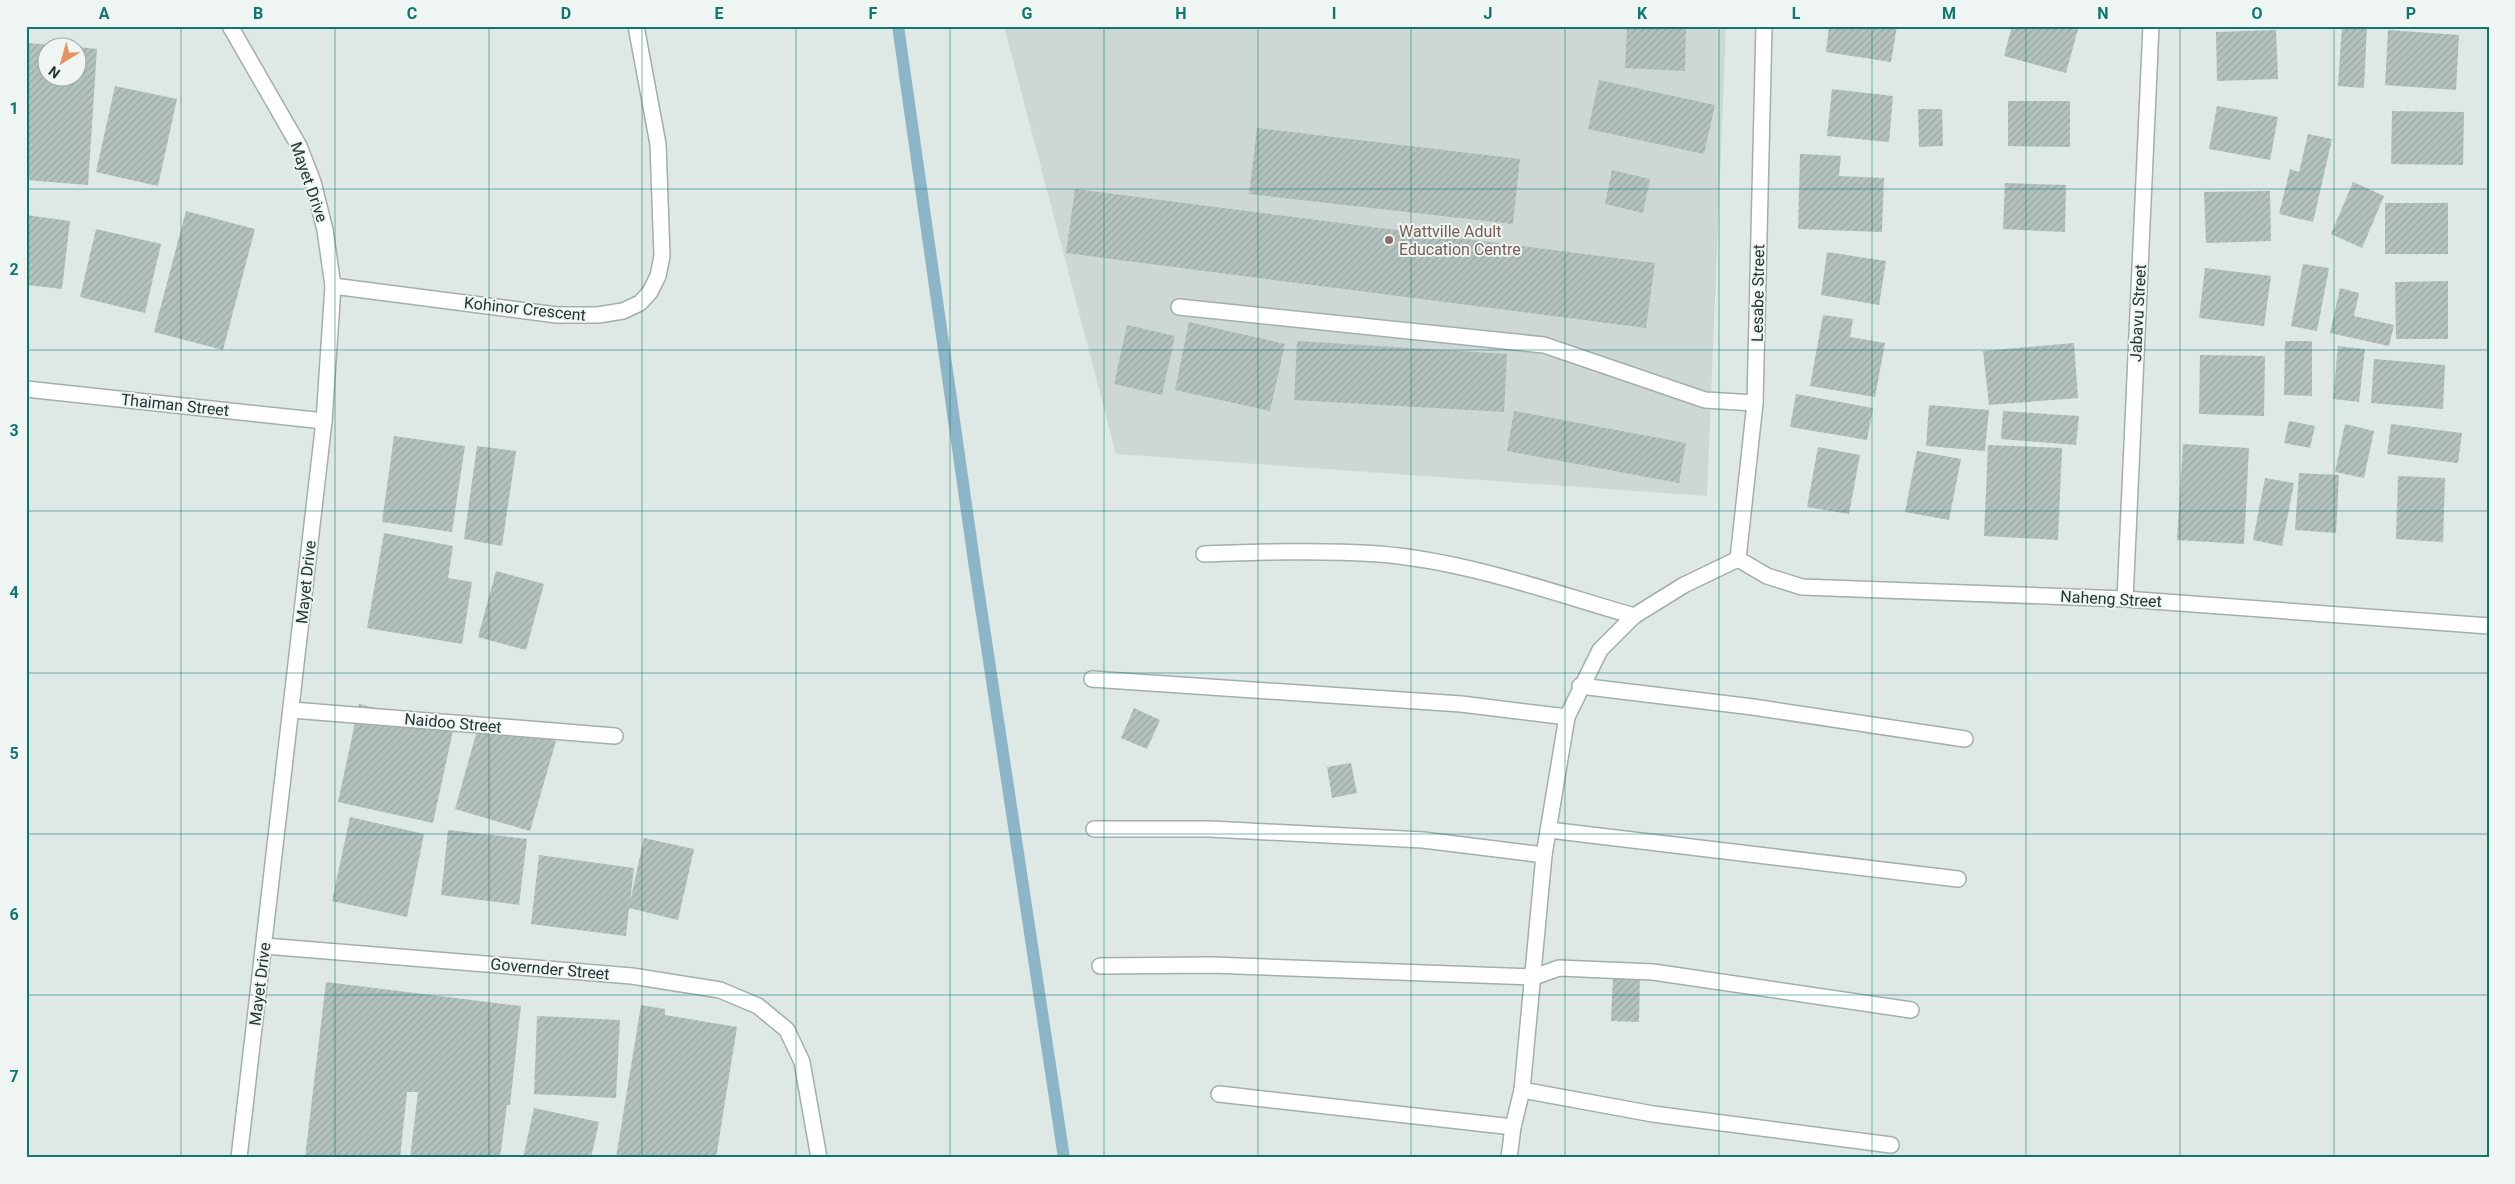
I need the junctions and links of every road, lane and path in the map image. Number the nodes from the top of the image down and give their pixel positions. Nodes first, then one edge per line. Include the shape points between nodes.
1 (230, 26) edge
2 (636, 26) edge
3 (1764, 26) edge
4 (2151, 26) edge
5 (333, 286) junction
6 (1179, 307) dead end
7 (26, 389) edge
8 (1755, 403) junction
9 (324, 421) junction
10 (1204, 554) dead end
11 (1738, 560) junction
12 (2124, 599) junction
13 (1634, 616) junction
14 (2489, 626) edge
15 (1092, 678) dead end
16 (1580, 686) junction
17 (292, 710) junction
18 (1567, 718) junction
19 (615, 736) dead end
20 (1965, 739) dead end
21 (1094, 829) dead end
22 (1549, 830) junction
23 (1544, 855) junction
24 (1958, 880) dead end
25 (265, 946) junction
26 (1100, 966) dead end
27 (1534, 977) junction
28 (1911, 1010) dead end
29 (1522, 1090) junction
30 (1219, 1094) dead end
31 (1513, 1127) junction
32 (1891, 1145) dead end
33 (239, 1158) edge
34 (819, 1158) edge
35 (1509, 1158) edge

1 - 5 street, Mayet Drive via 299,146 326,230
2 - 5 street, Kohinor Crescent via 658,144 662,256 658,276 640,303 623,312 557,315
3 - 8 street, Lesabe Street
4 - 12 street, Jabavu Street
5 - 9 street, Mayet Drive
6 - 8 street via 1544,345 1705,400
7 - 9 street, Thaiman Street
8 - 11 street, Lesabe Street
9 - 17 street, Mayet Drive
10 - 13 street via 1290,551 1380,554 1468,569
11 - 12 street, Naheng Street via 1768,576 1802,586
11 - 13 street via 1684,585
12 - 14 street, Naheng Street
13 - 16 street via 1600,650
15 - 18 street via 1461,704
16 - 18 street
16 - 20 street via 1753,707
17 - 19 street, Naidoo Street
17 - 25 street, Mayet Drive
18 - 22 street
21 - 23 street via 1210,829 1423,840
22 - 23 street
22 - 24 street
23 - 27 street
25 - 33 street, Mayet Drive
25 - 34 street, Governder Street via 632,976 720,990 758,1006 787,1030 802,1062
26 - 27 street via 1211,965
27 - 28 street via 1559,968 1653,972
27 - 29 street
29 - 31 street
29 - 32 street via 1653,1114
30 - 31 street
31 - 35 street

